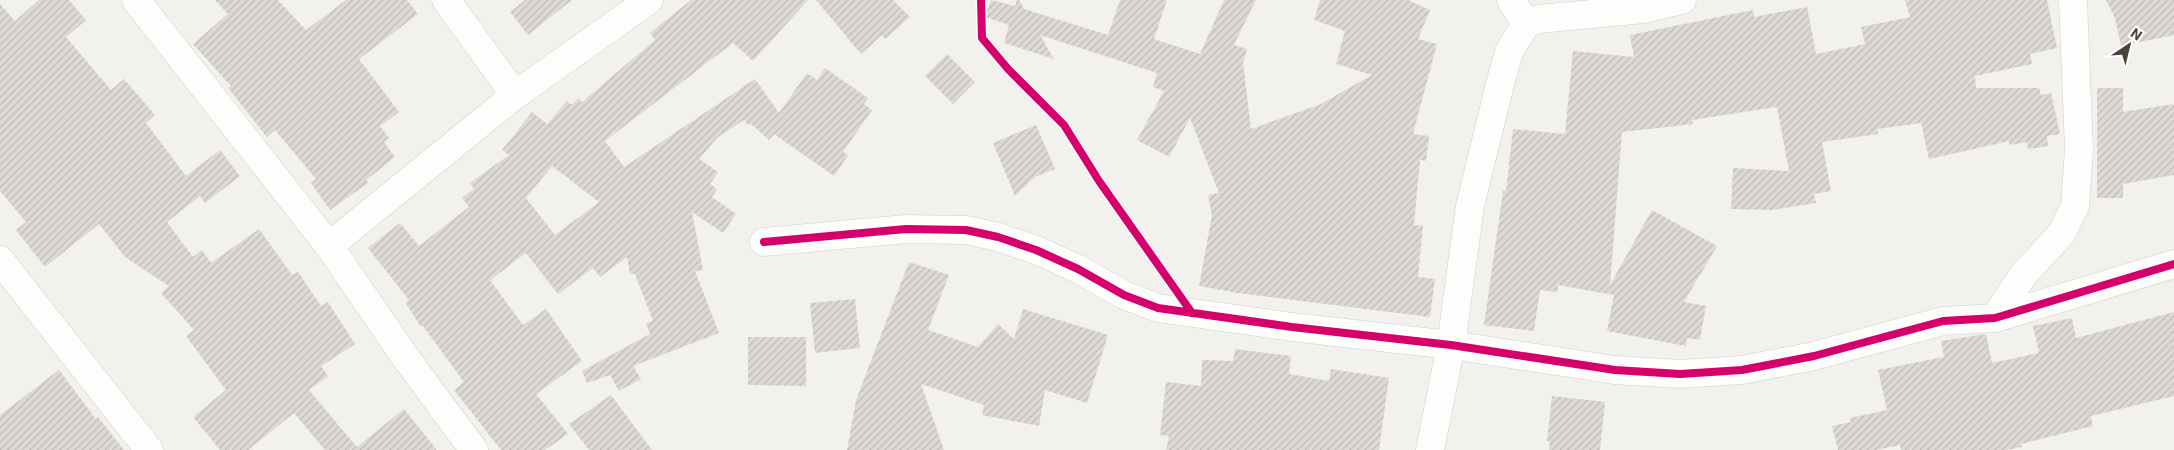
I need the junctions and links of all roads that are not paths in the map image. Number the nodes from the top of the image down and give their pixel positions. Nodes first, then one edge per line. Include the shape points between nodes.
1 (136, 0) edge
2 (446, 0) edge
3 (649, 0) edge
4 (1511, 0) edge
5 (1682, 0) edge
6 (2073, 0) edge
7 (1546, 13) edge
8 (515, 95) junction
9 (764, 242) dead end
10 (329, 246) junction
11 (0, 260) edge
12 (2174, 264) edge
13 (1995, 318) junction
14 (1451, 345) junction
15 (149, 450) edge
16 (474, 450) edge
17 (1430, 450) edge

1 - 10 street
2 - 8 street
3 - 8 street
4 - 7 street
5 - 7 street via 1644,9
6 - 13 street via 2079,150 2074,206 2062,233 2023,275
7 - 14 street via 1510,52 1470,206
8 - 10 street
9 - 14 street via 906,229 966,230 1036,250 1124,295 1158,308
10 - 16 street
11 - 15 street
12 - 13 street
13 - 14 street via 1943,320 1814,356 1742,370 1680,374 1615,370
14 - 17 street

